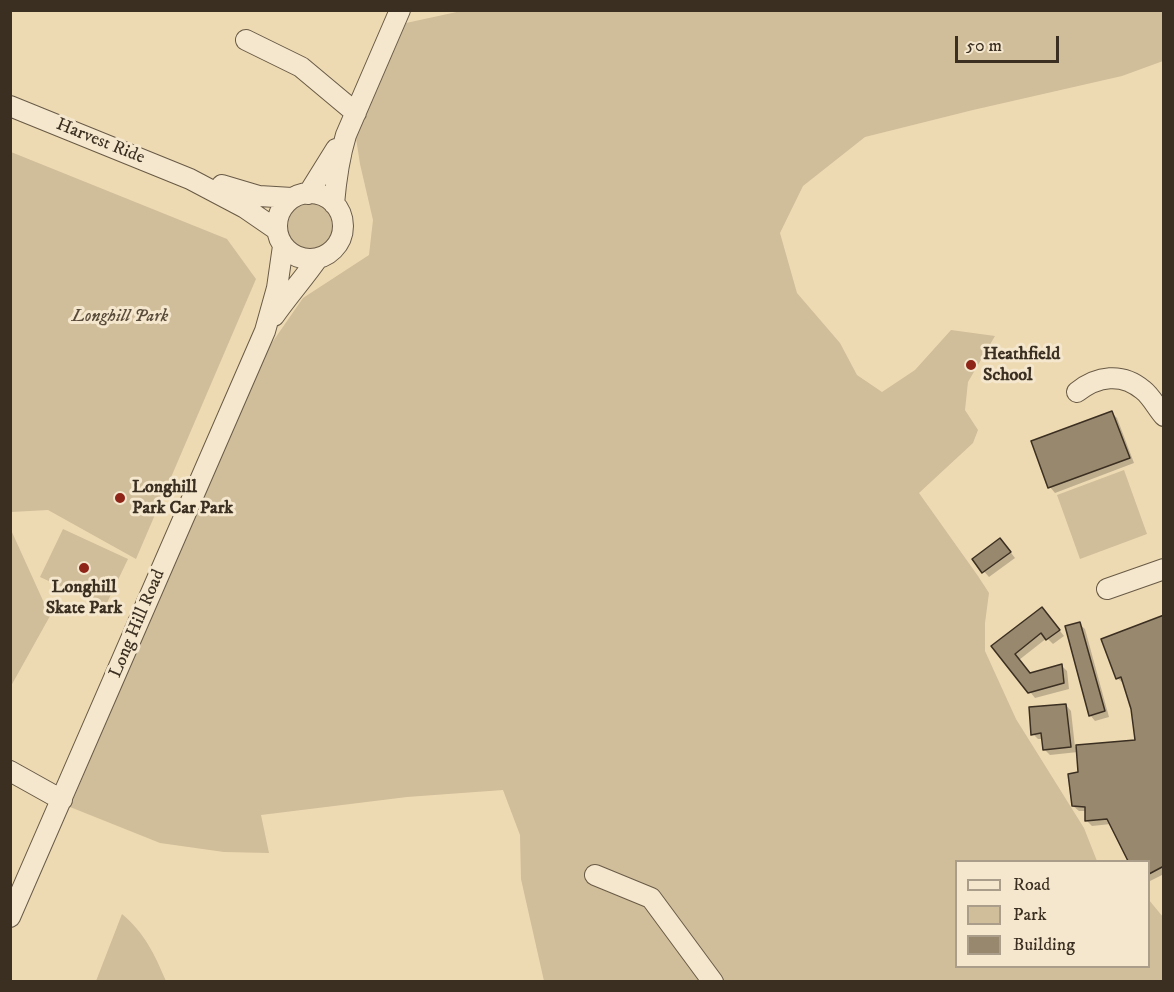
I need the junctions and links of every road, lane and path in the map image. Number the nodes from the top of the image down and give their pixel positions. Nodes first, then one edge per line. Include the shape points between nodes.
1 (400, 10) edge
2 (246, 39) dead end
3 (10, 106) edge
4 (356, 113) junction
5 (346, 135) junction
6 (190, 179) junction
7 (300, 196) junction
8 (334, 204) junction
9 (280, 238) junction
10 (318, 258) junction
11 (265, 331) junction
12 (1077, 392) dead end
13 (1164, 416) edge
14 (1164, 569) edge
15 (1107, 589) dead end
16 (10, 771) edge
17 (62, 800) junction
18 (595, 875) dead end
19 (10, 917) edge
20 (713, 981) edge

1 - 4 street
2 - 4 street via 301,67
3 - 6 street, Harvest Ride
4 - 5 street
5 - 7 street
5 - 8 street via 339,156
6 - 7 street, Harvest Ride via 259,196
6 - 9 street, Harvest Ride via 245,208
7 - 8 street via 320,194
7 - 9 street via 286,202 279,212
8 - 10 street via 344,224 342,236 332,251
9 - 10 street via 288,252 298,258
9 - 11 street, Long Hill Road via 277,288
10 - 11 street, Long Hill Road
11 - 17 street, Long Hill Road via 151,571
12 - 13 street via 1107,377 1117,378 1145,391
14 - 15 street
16 - 17 street
17 - 19 street, Long Hill Road
18 - 20 street via 651,898

